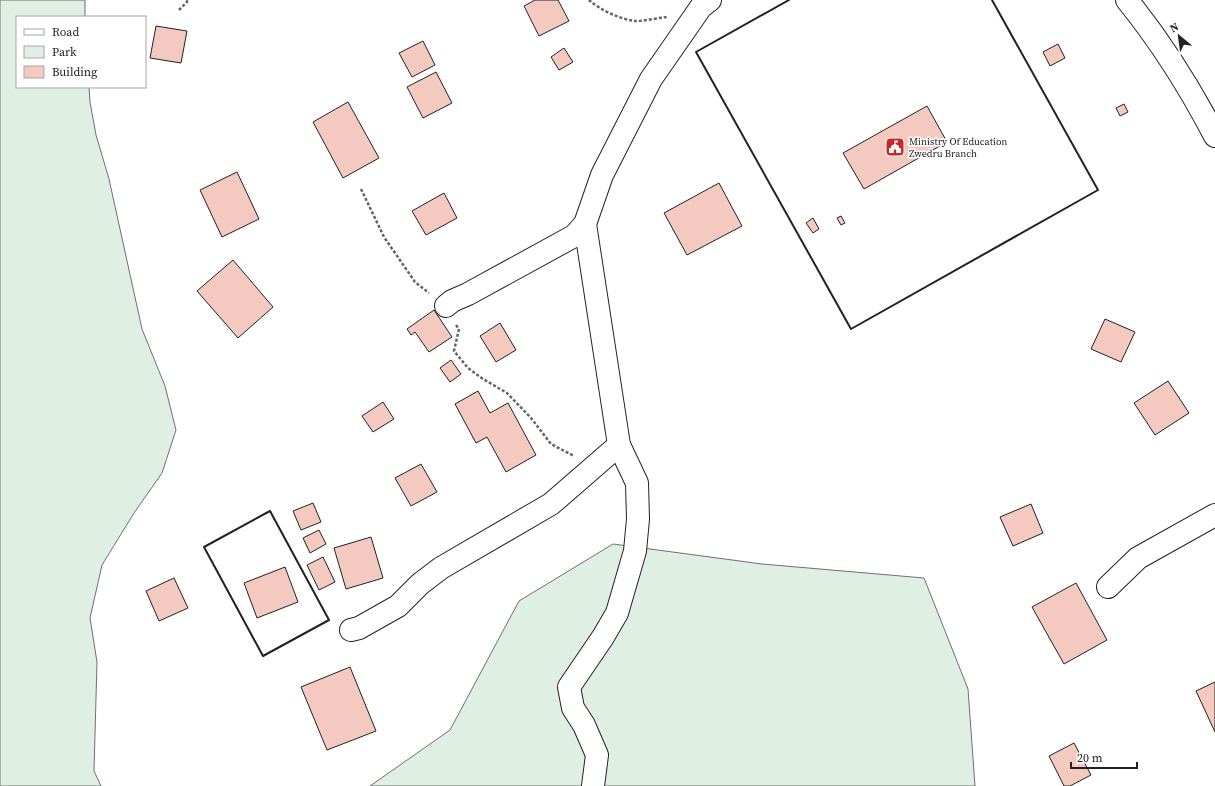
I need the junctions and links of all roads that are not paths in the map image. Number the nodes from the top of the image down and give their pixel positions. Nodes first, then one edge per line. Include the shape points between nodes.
1 (1127, 0) edge
2 (705, 3) edge
3 (1215, 136) edge
4 (585, 224) junction
5 (446, 306) road end
6 (619, 445) junction
7 (1215, 515) edge
8 (1108, 587) dead end
9 (351, 630) dead end
10 (593, 786) edge

1 - 3 main road via 1196,99
2 - 4 main road via 651,79 602,175
4 - 5 main road via 574,236
4 - 6 main road
6 - 9 main road via 551,504 441,568 398,606
6 - 10 main road via 637,483 638,519 635,551 617,613 569,687 573,708 584,725 597,755
7 - 8 main road via 1138,558

